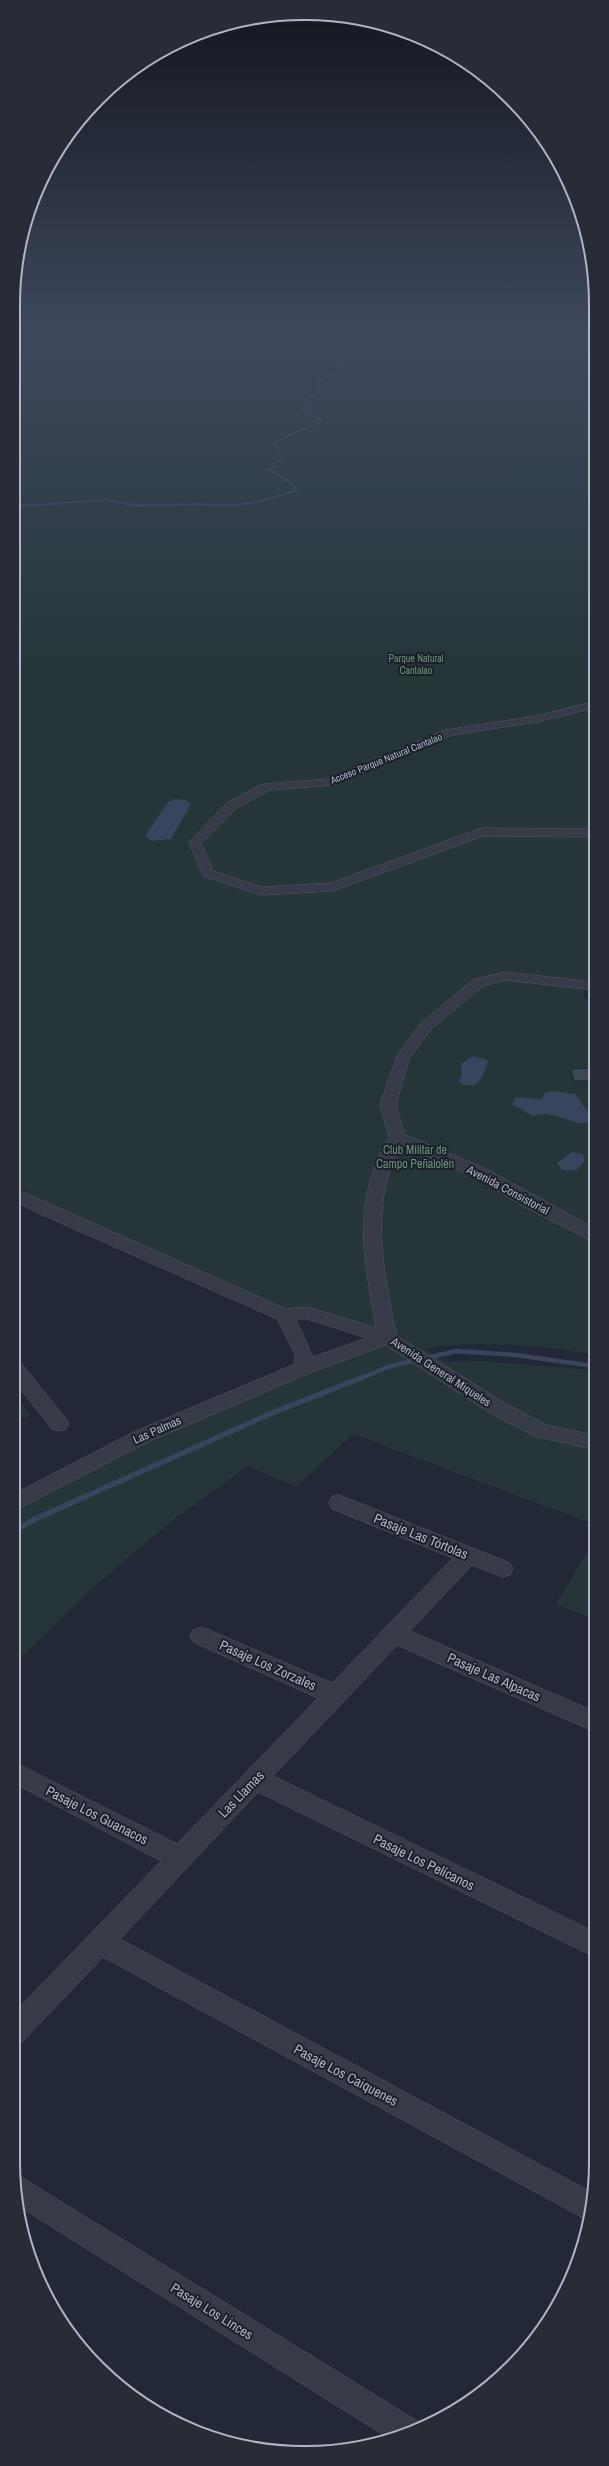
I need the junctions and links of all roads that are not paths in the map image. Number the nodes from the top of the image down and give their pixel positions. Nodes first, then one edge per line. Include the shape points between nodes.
1 (589, 706) edge
2 (589, 833) edge
3 (589, 985) edge
4 (397, 1137) junction
5 (20, 1196) edge
6 (589, 1233) edge
7 (284, 1315) junction
8 (387, 1338) junction
9 (305, 1367) junction
10 (20, 1375) edge
11 (59, 1424) dead end
12 (589, 1441) edge
13 (20, 1500) edge
14 (339, 1503) dead end
15 (468, 1556) junction
16 (503, 1570) dead end
17 (394, 1634) junction
18 (201, 1636) dead end
19 (336, 1695) junction
20 (589, 1719) edge
21 (20, 1775) edge
22 (255, 1779) junction
23 (180, 1858) junction
24 (100, 1942) junction
25 (589, 1942) edge
26 (20, 2026) edge
27 (22, 2192) edge
28 (586, 2205) edge
29 (401, 2429) edge

1 - 2 street, Acceso Parque Natural Cantalao via 536,718 449,732 330,782 267,787 231,806 195,842 208,873 261,891 333,887 482,832
3 - 4 street via 505,976 478,983 426,1026 402,1059 388,1105
4 - 6 street, Avenida Consistorial via 482,1174
4 - 8 street, Avenida General Miqueles via 384,1156 377,1181 370,1227
5 - 7 street
7 - 8 street via 308,1313
7 - 9 street via 304,1354
8 - 9 street, Las Palmas
8 - 12 street, Avenida General Miqueles via 494,1406 541,1431
9 - 13 street, Las Palmas via 143,1436
10 - 11 street
14 - 15 street, Pasaje Las Tórtolas
15 - 16 street, Pasaje Las Tórtolas
15 - 17 street, Las Llamas
17 - 19 street, Las Llamas
17 - 20 street, Pasaje Las Alpacas
18 - 19 street, Pasaje Los Zorzales
19 - 22 street, Las Llamas
21 - 23 street, Pasaje Los Guanacos
22 - 23 street, Las Llamas
22 - 25 street, Pasaje Los Pelícanos
23 - 24 street, Las Llamas
24 - 26 street, Las Llamas
24 - 28 street, Pasaje Los Caiquenes
27 - 29 street, Pasaje Los Linces

